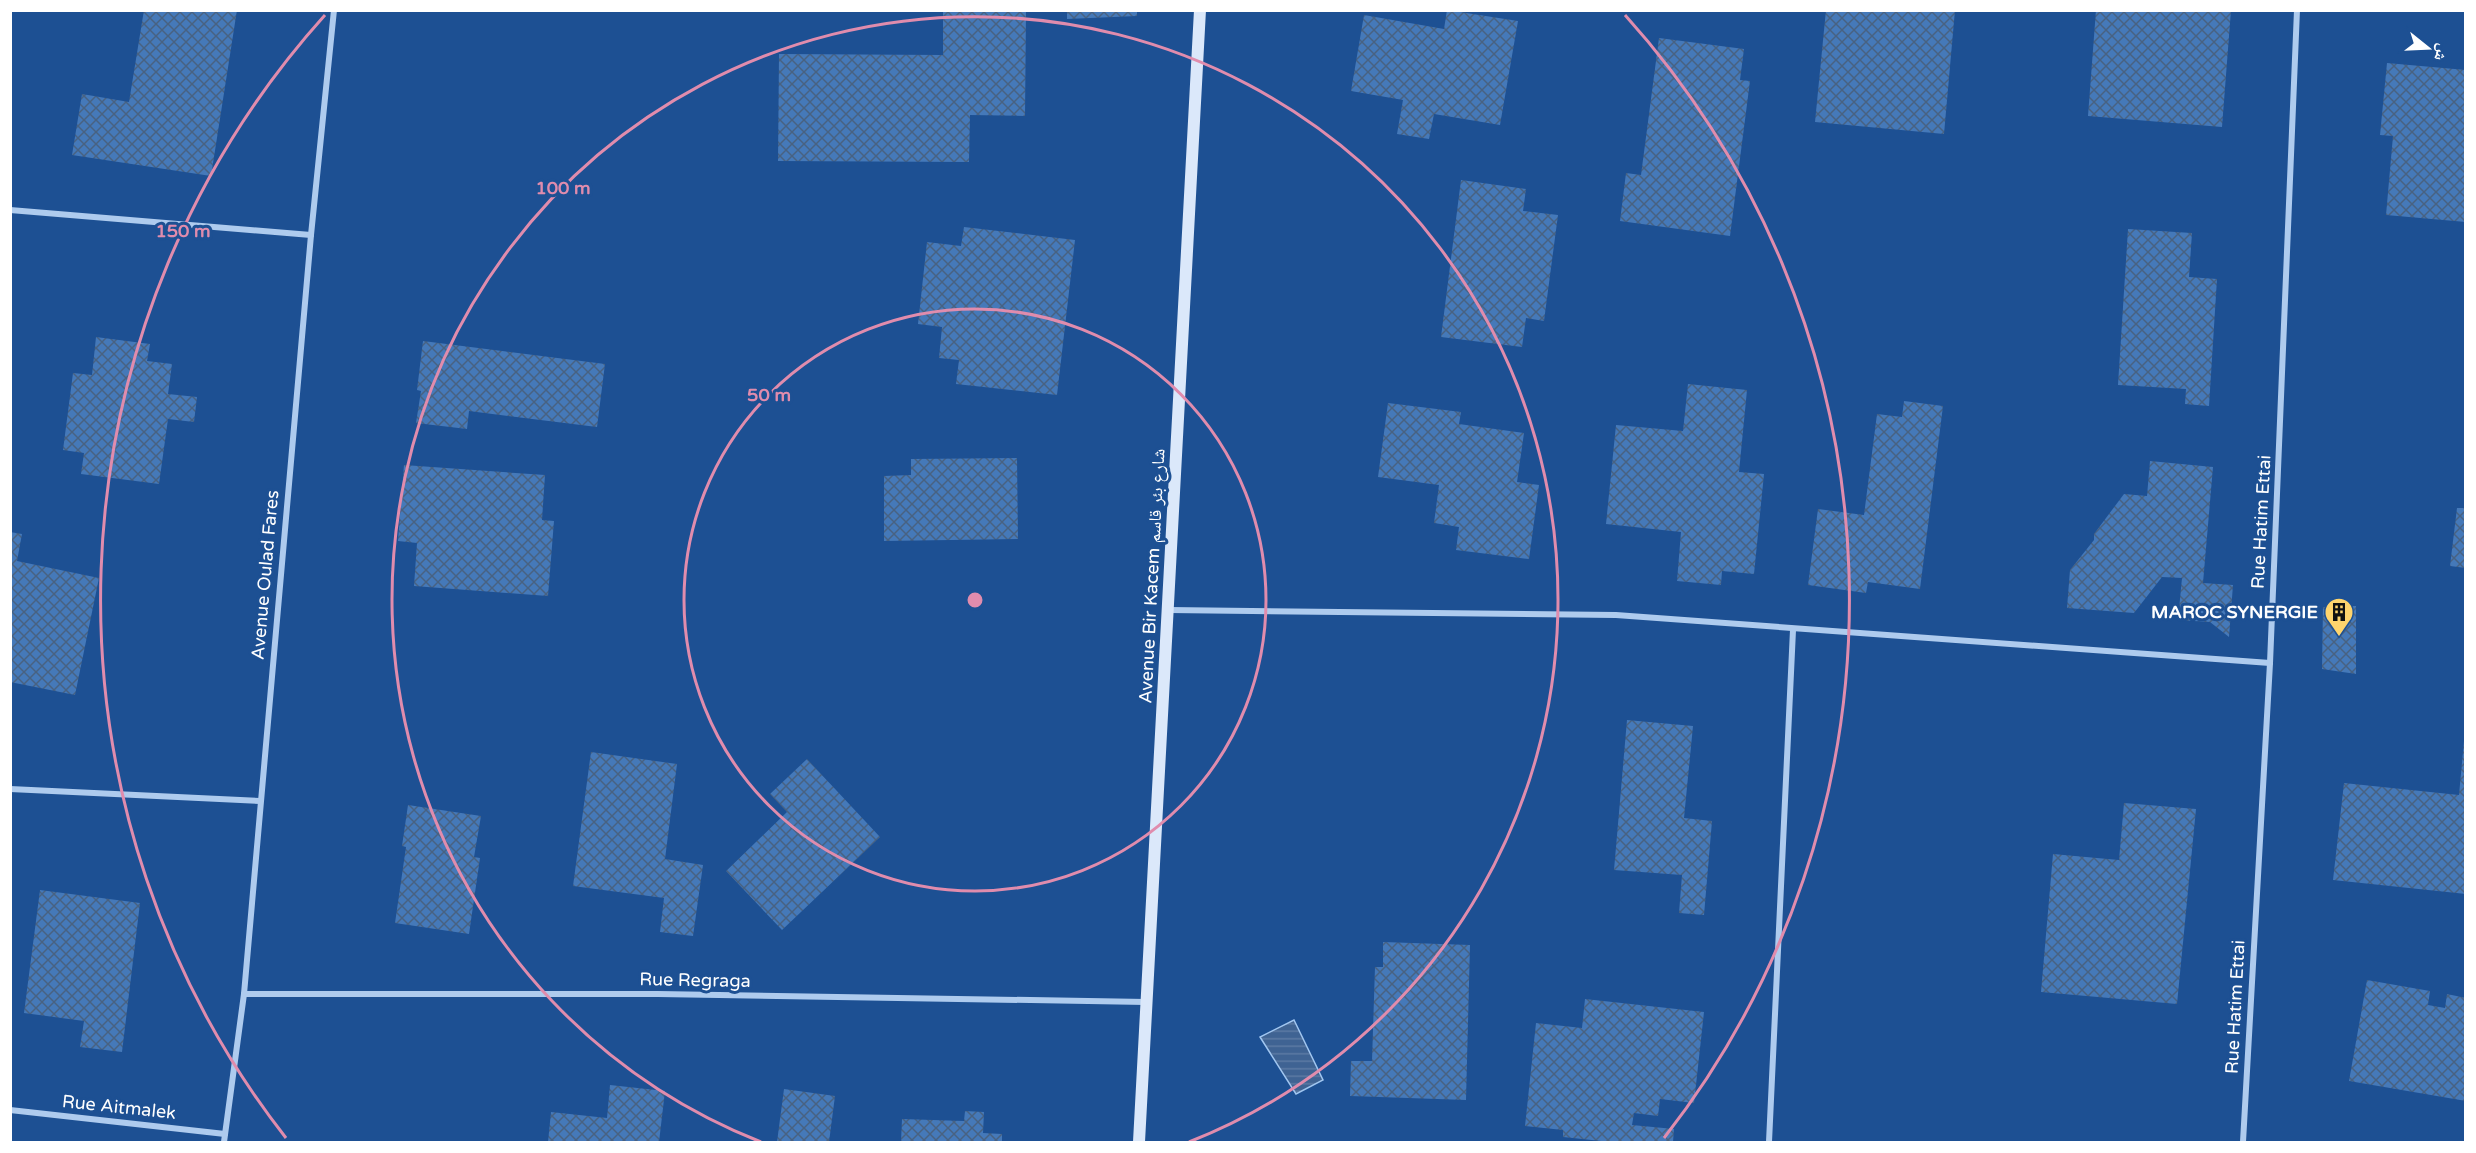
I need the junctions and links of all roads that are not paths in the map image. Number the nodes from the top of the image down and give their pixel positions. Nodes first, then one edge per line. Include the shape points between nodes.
1 (334, 10) edge
2 (1200, 10) edge
3 (2297, 10) edge
4 (10, 210) edge
5 (311, 235) junction
6 (1169, 610) junction
7 (1793, 630) junction
8 (2270, 663) junction
9 (10, 789) edge
10 (260, 801) junction
11 (244, 994) junction
12 (1146, 1002) junction
13 (10, 1110) edge
14 (225, 1134) junction
15 (224, 1143) edge
16 (1138, 1143) edge
17 (1769, 1143) edge
18 (2243, 1143) edge

1 - 5 street, Avenue Oulad Fares
2 - 6 street, Avenue Bir Kacem شارع بئر قاسم
3 - 8 street, Rue Hatim Ettai
4 - 5 street
5 - 10 street, Avenue Oulad Fares
6 - 7 street via 1616,615
6 - 12 street, Avenue Bir Kacem شارع بئر قاسم
7 - 8 street
7 - 17 street
8 - 18 street, Rue Hatim Ettai
9 - 10 street
10 - 11 street, Avenue Oulad Fares
11 - 12 street, Rue Regraga via 658,994
11 - 14 street, Avenue Oulad Fares
12 - 16 street, Avenue Bir Kacem شارع بئر قاسم
13 - 14 street, Rue Aitmalek
14 - 15 street, Avenue Oulad Fares

